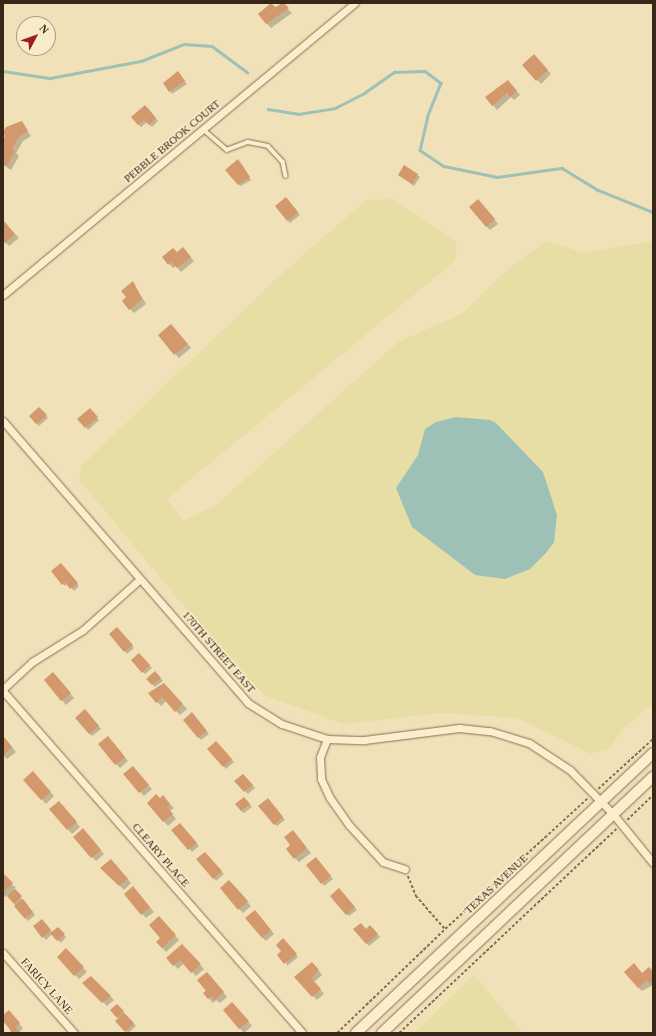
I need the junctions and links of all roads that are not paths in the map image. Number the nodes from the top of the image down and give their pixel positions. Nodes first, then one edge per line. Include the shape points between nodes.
1 (355, 3) edge
2 (203, 129) junction
3 (286, 176) dead end
4 (3, 295) edge
5 (3, 421) edge
6 (140, 579) junction
7 (3, 690) edge
8 (327, 739) junction
9 (653, 753) edge
10 (653, 777) edge
11 (601, 802) junction
12 (613, 814) junction
13 (653, 863) edge
14 (405, 869) road end
15 (3, 953) edge
16 (74, 1033) edge
17 (302, 1033) edge
18 (356, 1033) edge
19 (382, 1033) edge

1 - 2 street, PEBBLE BROOK COURT
2 - 3 lane via 227,150 248,142 268,146 283,162
2 - 4 street, PEBBLE BROOK COURT
5 - 6 street, 170TH STREET EAST
6 - 7 street via 84,630 32,662
6 - 8 street, 170TH STREET EAST via 248,703 282,724
7 - 17 street, CLEARY PLACE
8 - 11 street, 170TH STREET EAST via 364,740 458,728 490,731 529,743 570,770
8 - 14 street via 320,757 321,779 330,798 349,824 384,862
9 - 11 main road, TEXAS AVENUE
10 - 12 main road
11 - 12 street, 170TH STREET EAST
11 - 18 main road, TEXAS AVENUE
12 - 13 street, 170TH STREET EAST
12 - 19 main road
15 - 16 street, FARICY LANE

